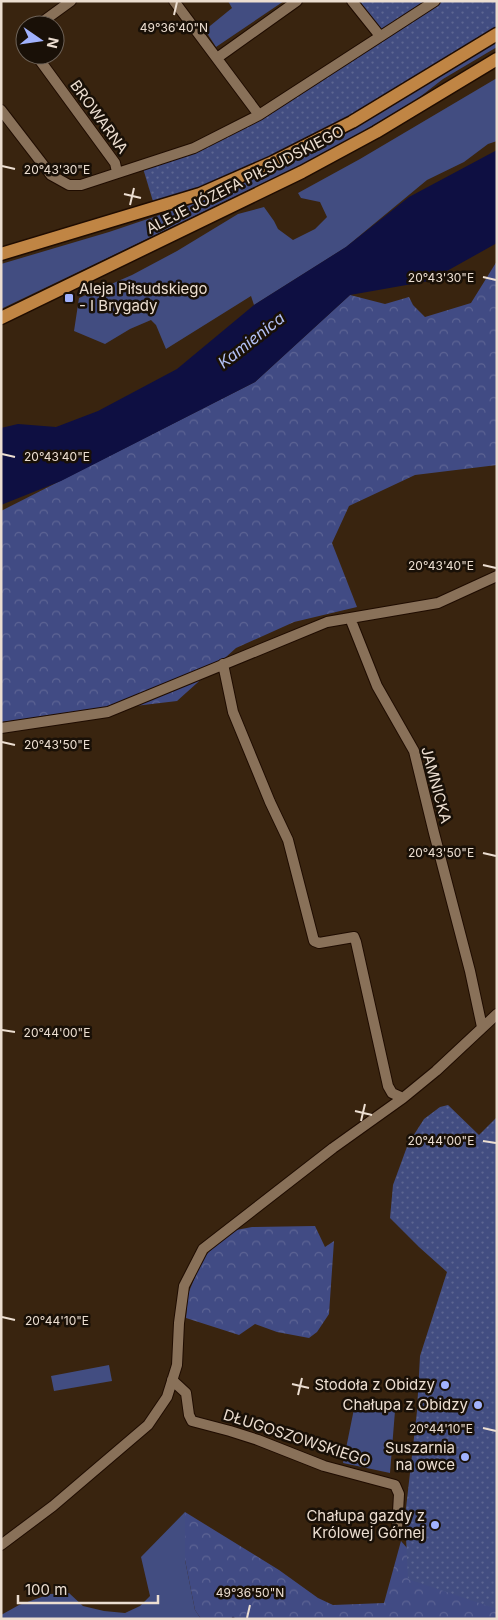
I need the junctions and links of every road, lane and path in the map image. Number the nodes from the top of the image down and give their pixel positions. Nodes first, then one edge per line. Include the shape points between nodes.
1 (71, 1) edge
2 (174, 1) edge
3 (297, 1) edge
4 (352, 1) edge
5 (435, 1) edge
6 (52, 15) edge
7 (497, 34) edge
8 (380, 36) junction
9 (217, 58) junction
10 (497, 59) edge
11 (43, 65) edge
12 (1, 110) edge
13 (259, 115) junction
14 (117, 172) junction
15 (1, 254) edge
16 (1, 318) edge
17 (497, 576) edge
18 (350, 618) junction
19 (222, 664) junction
20 (1, 728) edge
21 (497, 1014) edge
22 (482, 1027) junction
23 (403, 1098) junction
24 (172, 1380) junction
25 (396, 1530) dead end
26 (1, 1544) edge

1 - 6 street
2 - 9 street
3 - 9 street
4 - 8 street
5 - 8 street, BROWARNA
7 - 15 main road, ALEJE JÓZEFA PIŁSUDSKIEGO via 352,122 273,162 200,194
8 - 13 street, BROWARNA
9 - 13 street
10 - 16 main road, ALEJE JÓZEFA PIŁSUDSKIEGO via 302,172
11 - 14 street, BROWARNA via 115,163
12 - 14 street, BROWARNA via 51,176 60,181 81,185
13 - 14 street, BROWARNA via 194,148
17 - 18 street via 438,604
18 - 19 street via 326,622
18 - 22 street, JAMNICKA via 377,686 414,751
19 - 20 street via 108,712
19 - 23 street via 232,712 288,840 314,941 354,937 388,1086 392,1093
21 - 22 street
22 - 23 street
23 - 24 street via 203,1249 184,1286 177,1365
24 - 25 street, DŁUGOSZOWSKIEGO via 186,1393 192,1421 249,1437 324,1466 395,1485 399,1494
24 - 26 street via 167,1397 148,1425 53,1506

